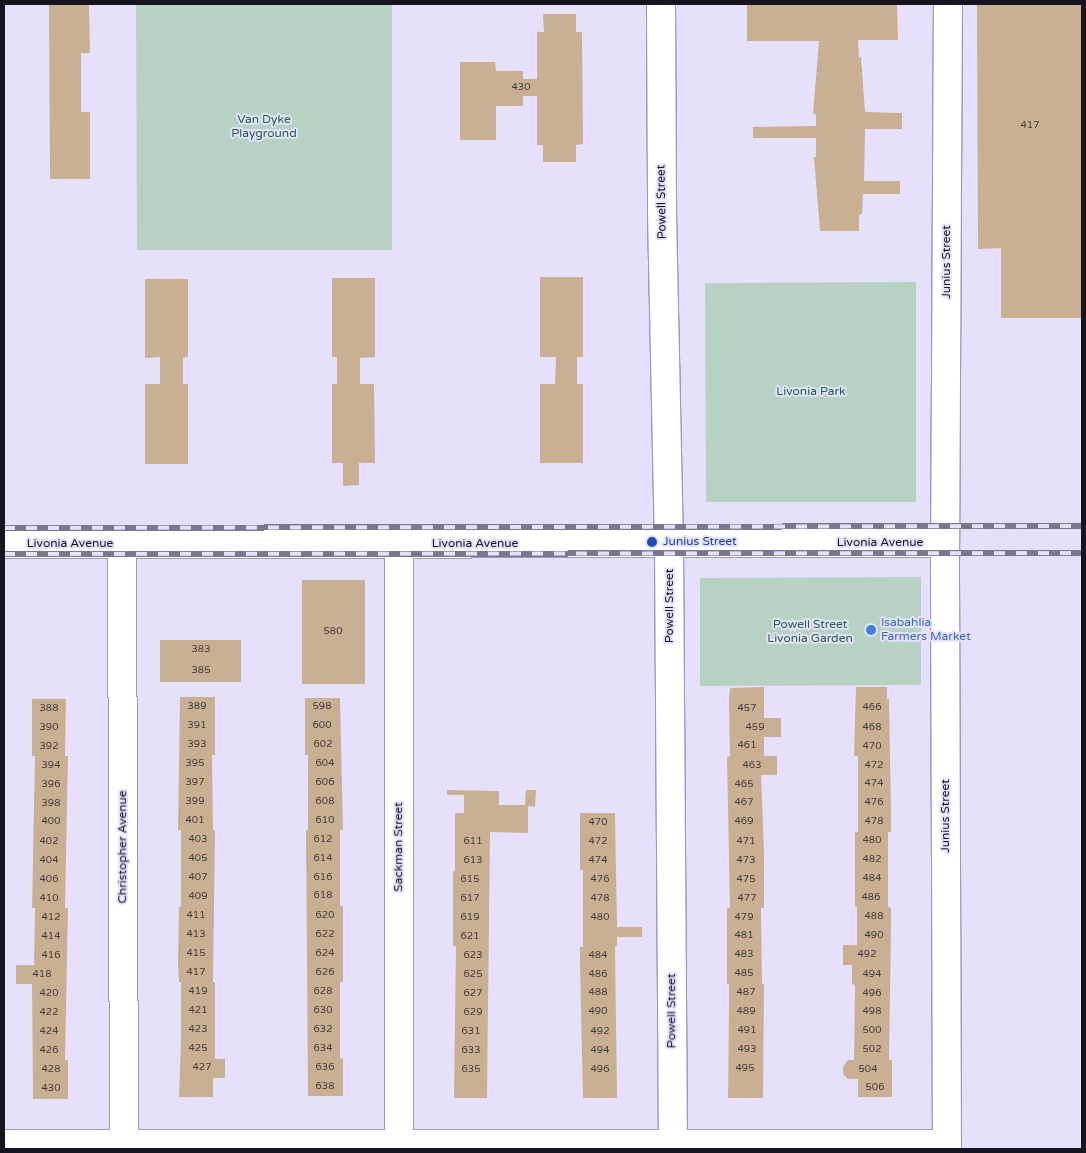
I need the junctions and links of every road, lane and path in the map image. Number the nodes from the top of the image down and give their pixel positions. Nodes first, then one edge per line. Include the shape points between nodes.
1 (661, 4) edge
2 (948, 4) edge
3 (946, 543) junction
4 (4, 544) edge
5 (399, 544) junction
6 (669, 544) junction
7 (122, 545) junction
8 (4, 1144) edge
9 (947, 1146) edge
10 (124, 1147) edge
11 (399, 1147) edge
12 (673, 1147) edge

1 - 6 street, Powell Street
2 - 3 street, Junius Street
3 - 6 street, Livonia Avenue
3 - 9 street, Junius Street
4 - 7 street, Livonia Avenue
5 - 6 street, Livonia Avenue
5 - 7 street, Livonia Avenue
5 - 11 street, Sackman Street
6 - 12 street, Powell Street
7 - 10 street, Christopher Avenue
8 - 10 street
9 - 12 street
10 - 11 street
11 - 12 street

